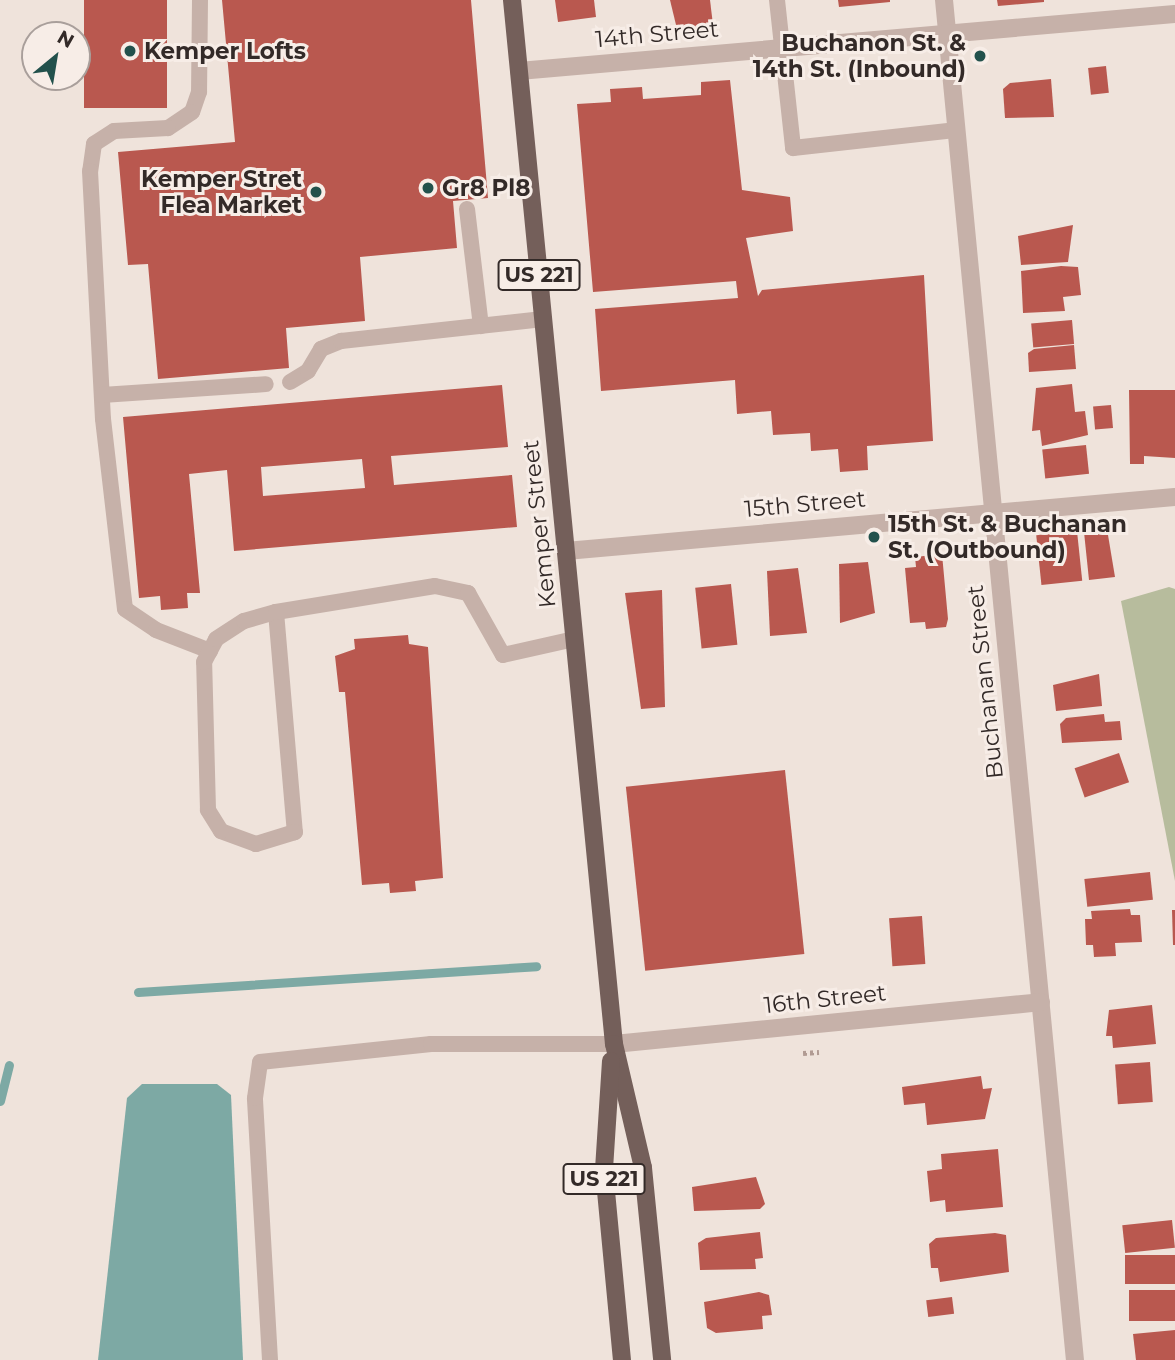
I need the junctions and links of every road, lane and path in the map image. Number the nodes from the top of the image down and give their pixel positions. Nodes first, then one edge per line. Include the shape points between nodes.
1 (200, 0) edge
2 (512, 0) edge
3 (777, 0) edge
4 (944, 0) edge
5 (1175, 14) edge
6 (948, 34) junction
7 (782, 48) junction
8 (519, 71) junction
9 (957, 130) junction
10 (467, 209) dead end
11 (543, 319) junction
12 (481, 326) junction
13 (290, 382) dead end
14 (266, 384) dead end
15 (102, 395) junction
16 (1175, 496) edge
17 (993, 513) junction
18 (566, 551) junction
19 (276, 612) junction
20 (575, 639) junction
21 (210, 651) junction
22 (1041, 1002) junction
23 (614, 1044) junction
24 (819, 1052) dead end
25 (803, 1053) dead end
26 (270, 1360) edge
27 (622, 1360) edge
28 (662, 1360) edge
29 (1075, 1360) edge

1 - 15 lane via 199,92 192,112 169,128 114,131 94,144 90,171
2 - 8 main road, Kemper Street / US 221
3 - 7 lane
4 - 6 street, Buchanan Street
5 - 6 street, 14th Street
6 - 7 street, 14th Street
6 - 9 street, Buchanan Street
7 - 8 street, 14th Street
7 - 9 lane via 793,148
8 - 11 main road, Kemper Street / US 221
9 - 17 street, Buchanan Street
10 - 12 lane
11 - 12 lane
11 - 18 main road, Kemper Street / US 221
12 - 13 lane via 341,341 321,349 308,371
14 - 15 lane
15 - 21 lane via 125,610 156,630
16 - 17 street, 15th Street
17 - 18 street, 15th Street
17 - 22 street, Buchanan Street
18 - 20 main road, Kemper Street / US 221
19 - 20 lane via 435,586 468,593 503,655
19 - 21 lane via 244,621 216,639
19 - 21 lane via 295,832 281,840 256,844 221,831 208,810 203,687
20 - 23 main road, Kemper Street / US 221
22 - 23 street, 16th Street
22 - 29 street, Buchanan Street
23 - 26 lane via 431,1044 260,1062 255,1098
23 - 27 main road, Kemper Street / US 221 via 604,1170
23 - 28 main road, Kemper Street / US 221 via 643,1168
24 - 25 path

